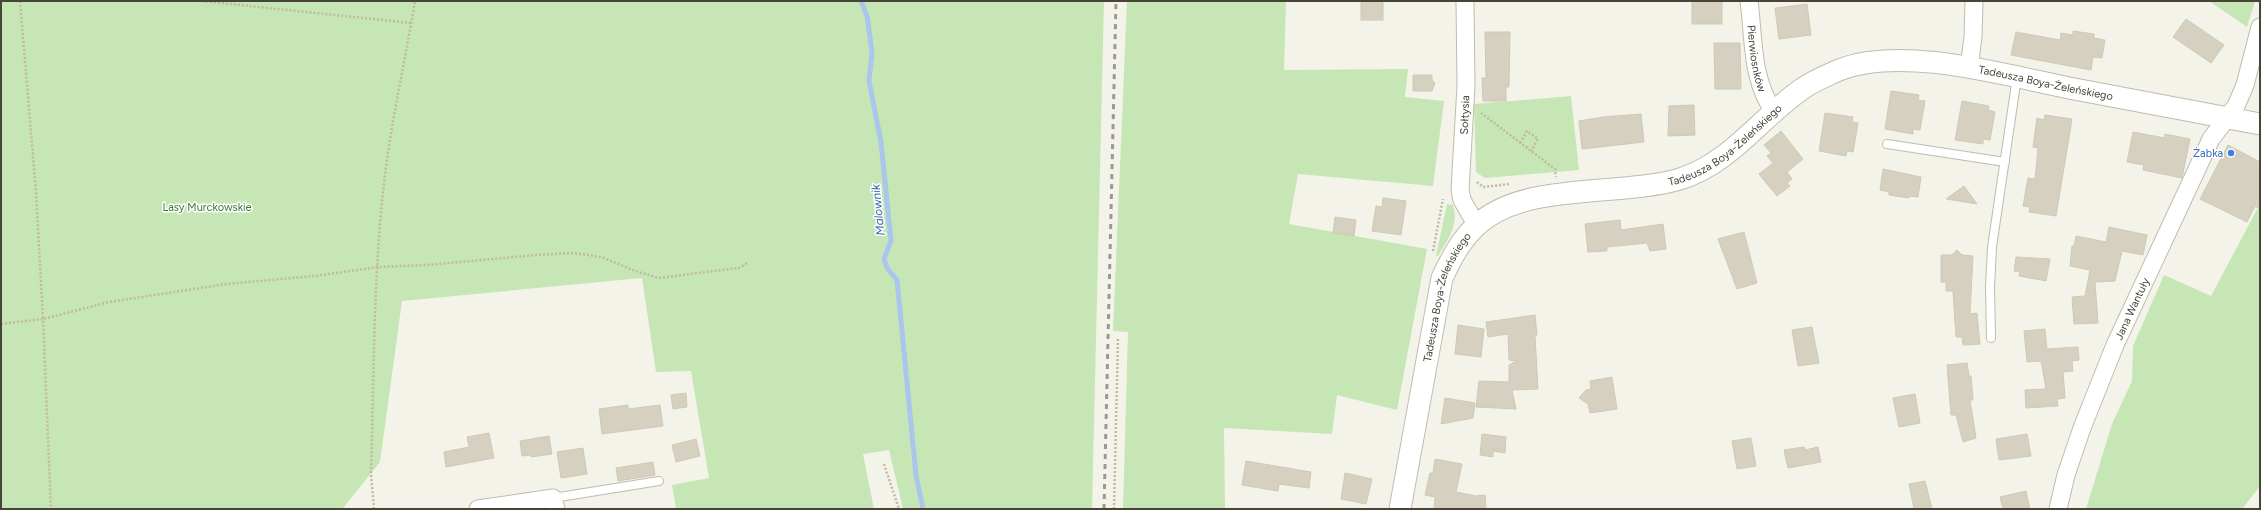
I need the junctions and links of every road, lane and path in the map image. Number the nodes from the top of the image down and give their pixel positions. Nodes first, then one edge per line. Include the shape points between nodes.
1 (20, 1) edge
2 (202, 1) edge
3 (415, 1) edge
4 (1465, 1) edge
5 (1749, 1) edge
6 (1974, 1) edge
7 (411, 23) junction
8 (2260, 27) edge
9 (1969, 68) junction
10 (2017, 78) junction
11 (1466, 102) junction
12 (1775, 113) junction
13 (2228, 118) junction
14 (2260, 124) edge
15 (1520, 143) junction
16 (1887, 144) dead end
17 (1531, 151) junction
18 (2005, 162) junction
19 (1555, 169) dead end
20 (1564, 179) dead end
21 (1550, 180) dead end
22 (1476, 181) dead end
23 (1518, 184) dead end
24 (1477, 226) junction
25 (747, 264) dead end
26 (378, 267) junction
27 (43, 319) junction
28 (1, 324) edge
29 (1118, 338) dead end
30 (1991, 338) dead end
31 (884, 464) dead end
32 (659, 481) dead end
33 (555, 503) edge
34 (51, 509) edge
35 (374, 509) edge
36 (478, 509) edge
37 (899, 509) edge
38 (1114, 509) edge
39 (1400, 509) edge
40 (2058, 509) edge

1 - 27 path via 36,192
2 - 7 path
3 - 7 path
4 - 11 street, Sołtysia
5 - 12 street, Pierwiosnków via 1758,78 1762,92
6 - 9 street
7 - 26 path via 384,183
8 - 13 street, Jana Wantuły via 2245,85
9 - 10 street, Tadeusza Boya-Żeleńskiego
9 - 12 street, Tadeusza Boya-Żeleńskiego via 1894,59 1858,64 1804,88
10 - 13 street, Tadeusza Boya-Żeleńskiego
10 - 18 lane
11 - 15 path
11 - 24 street, Sołtysia via 1460,190 1462,200
12 - 24 street, Tadeusza Boya-Żeleńskiego via 1731,151 1697,172 1631,188 1528,200 1498,211
13 - 14 street, Tadeusza Boya-Żeleńskiego
13 - 40 street, Jana Wantuły via 2211,139 2115,345 2082,428
15 - 17 path
15 - 17 path via 1527,132 1538,139
16 - 18 lane
17 - 19 path
18 - 30 lane via 1992,247
20 - 21 path
22 - 23 path via 1483,187
24 - 39 street, Tadeusza Boya-Żeleńskiego via 1453,255 1442,278
25 - 26 path via 739,268 658,278 604,258 571,253
26 - 27 path via 210,286 109,302
26 - 35 path via 371,474
27 - 28 path
27 - 34 path
29 - 38 path
31 - 37 path
32 - 33 lane
33 - 36 street

